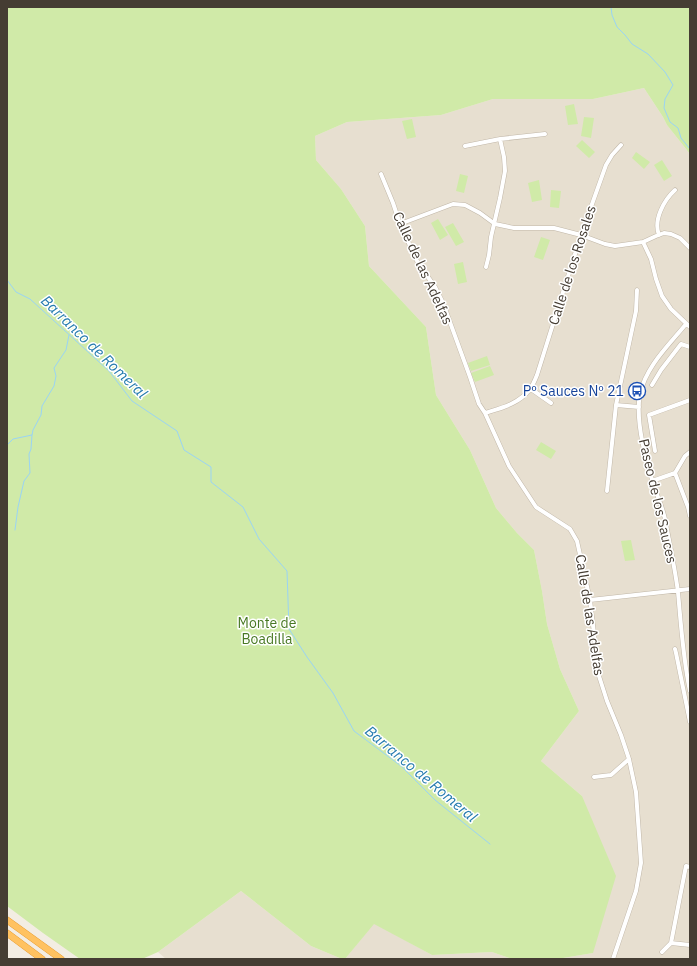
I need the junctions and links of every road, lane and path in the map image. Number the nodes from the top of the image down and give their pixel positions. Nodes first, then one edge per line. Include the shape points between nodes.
1 (545, 134) dead end
2 (500, 139) junction
3 (621, 145) dead end
4 (465, 146) dead end
5 (381, 174) dead end
6 (675, 190) dead end
7 (400, 224) junction
8 (494, 224) junction
9 (580, 235) junction
10 (659, 235) junction
11 (643, 242) junction
12 (690, 248) edge
13 (486, 267) dead end
14 (637, 290) dead end
15 (688, 326) edge
16 (690, 347) edge
17 (652, 365) junction
18 (661, 370) junction
19 (652, 385) dead end
20 (531, 389) junction
21 (690, 400) edge
22 (551, 403) dead end
23 (616, 405) junction
24 (639, 407) junction
25 (485, 413) junction
26 (639, 414) junction
27 (649, 414) junction
28 (655, 451) dead end
29 (690, 452) edge
30 (675, 473) junction
31 (652, 481) junction
32 (607, 491) dead end
33 (690, 516) edge
34 (690, 589) edge
35 (678, 591) junction
36 (590, 600) junction
37 (684, 652) junction
38 (690, 690) edge
39 (690, 721) edge
40 (629, 759) junction
41 (594, 777) dead end
42 (690, 867) edge
43 (7, 920) edge
44 (7, 933) edge
45 (671, 943) junction
46 (690, 945) edge
47 (662, 952) dead end
48 (42, 959) edge
49 (61, 959) edge
50 (613, 959) edge

1 - 2 street
2 - 4 street
2 - 8 street via 505,171
3 - 9 street, Calle de los Rosales via 606,165
5 - 7 street, Calle de las Adelfas
6 - 10 street via 659,217
7 - 8 street via 453,204 465,205
7 - 25 street, Calle de las Adelfas via 418,264 443,303 479,404
8 - 9 street via 514,228 554,228
8 - 13 street
9 - 11 street via 615,246
9 - 20 street, Calle de los Rosales
10 - 11 street
10 - 12 street via 664,233 676,236
11 - 15 street via 662,296
14 - 23 street via 636,311
15 - 17 street, Paseo de los Sauces
16 - 18 street via 681,344
17 - 18 street
17 - 24 street, Paseo de los Sauces via 644,382
18 - 19 street
20 - 22 street
20 - 25 street, Calle de los Rosales via 508,406
21 - 27 street
23 - 24 street
23 - 32 street
24 - 26 street, Paseo de los Sauces
25 - 36 street, Calle de las Adelfas via 509,466 536,507 570,529 578,540
26 - 27 street
26 - 31 street, Paseo de los Sauces via 643,446
27 - 28 street
29 - 30 street
30 - 31 street
30 - 33 street
31 - 35 street, Paseo de los Sauces via 666,521
34 - 35 street
35 - 36 street
35 - 37 street, Paseo de los Sauces
36 - 40 street, Calle de las Adelfas via 599,676
37 - 38 street, Paseo de los Sauces
37 - 39 street via 676,651
40 - 41 street via 610,775
40 - 50 street, Calle de las Adelfas via 636,792 641,863 636,891
42 - 45 street via 686,866
43 - 49 highway
44 - 48 highway
45 - 46 street
45 - 47 street

